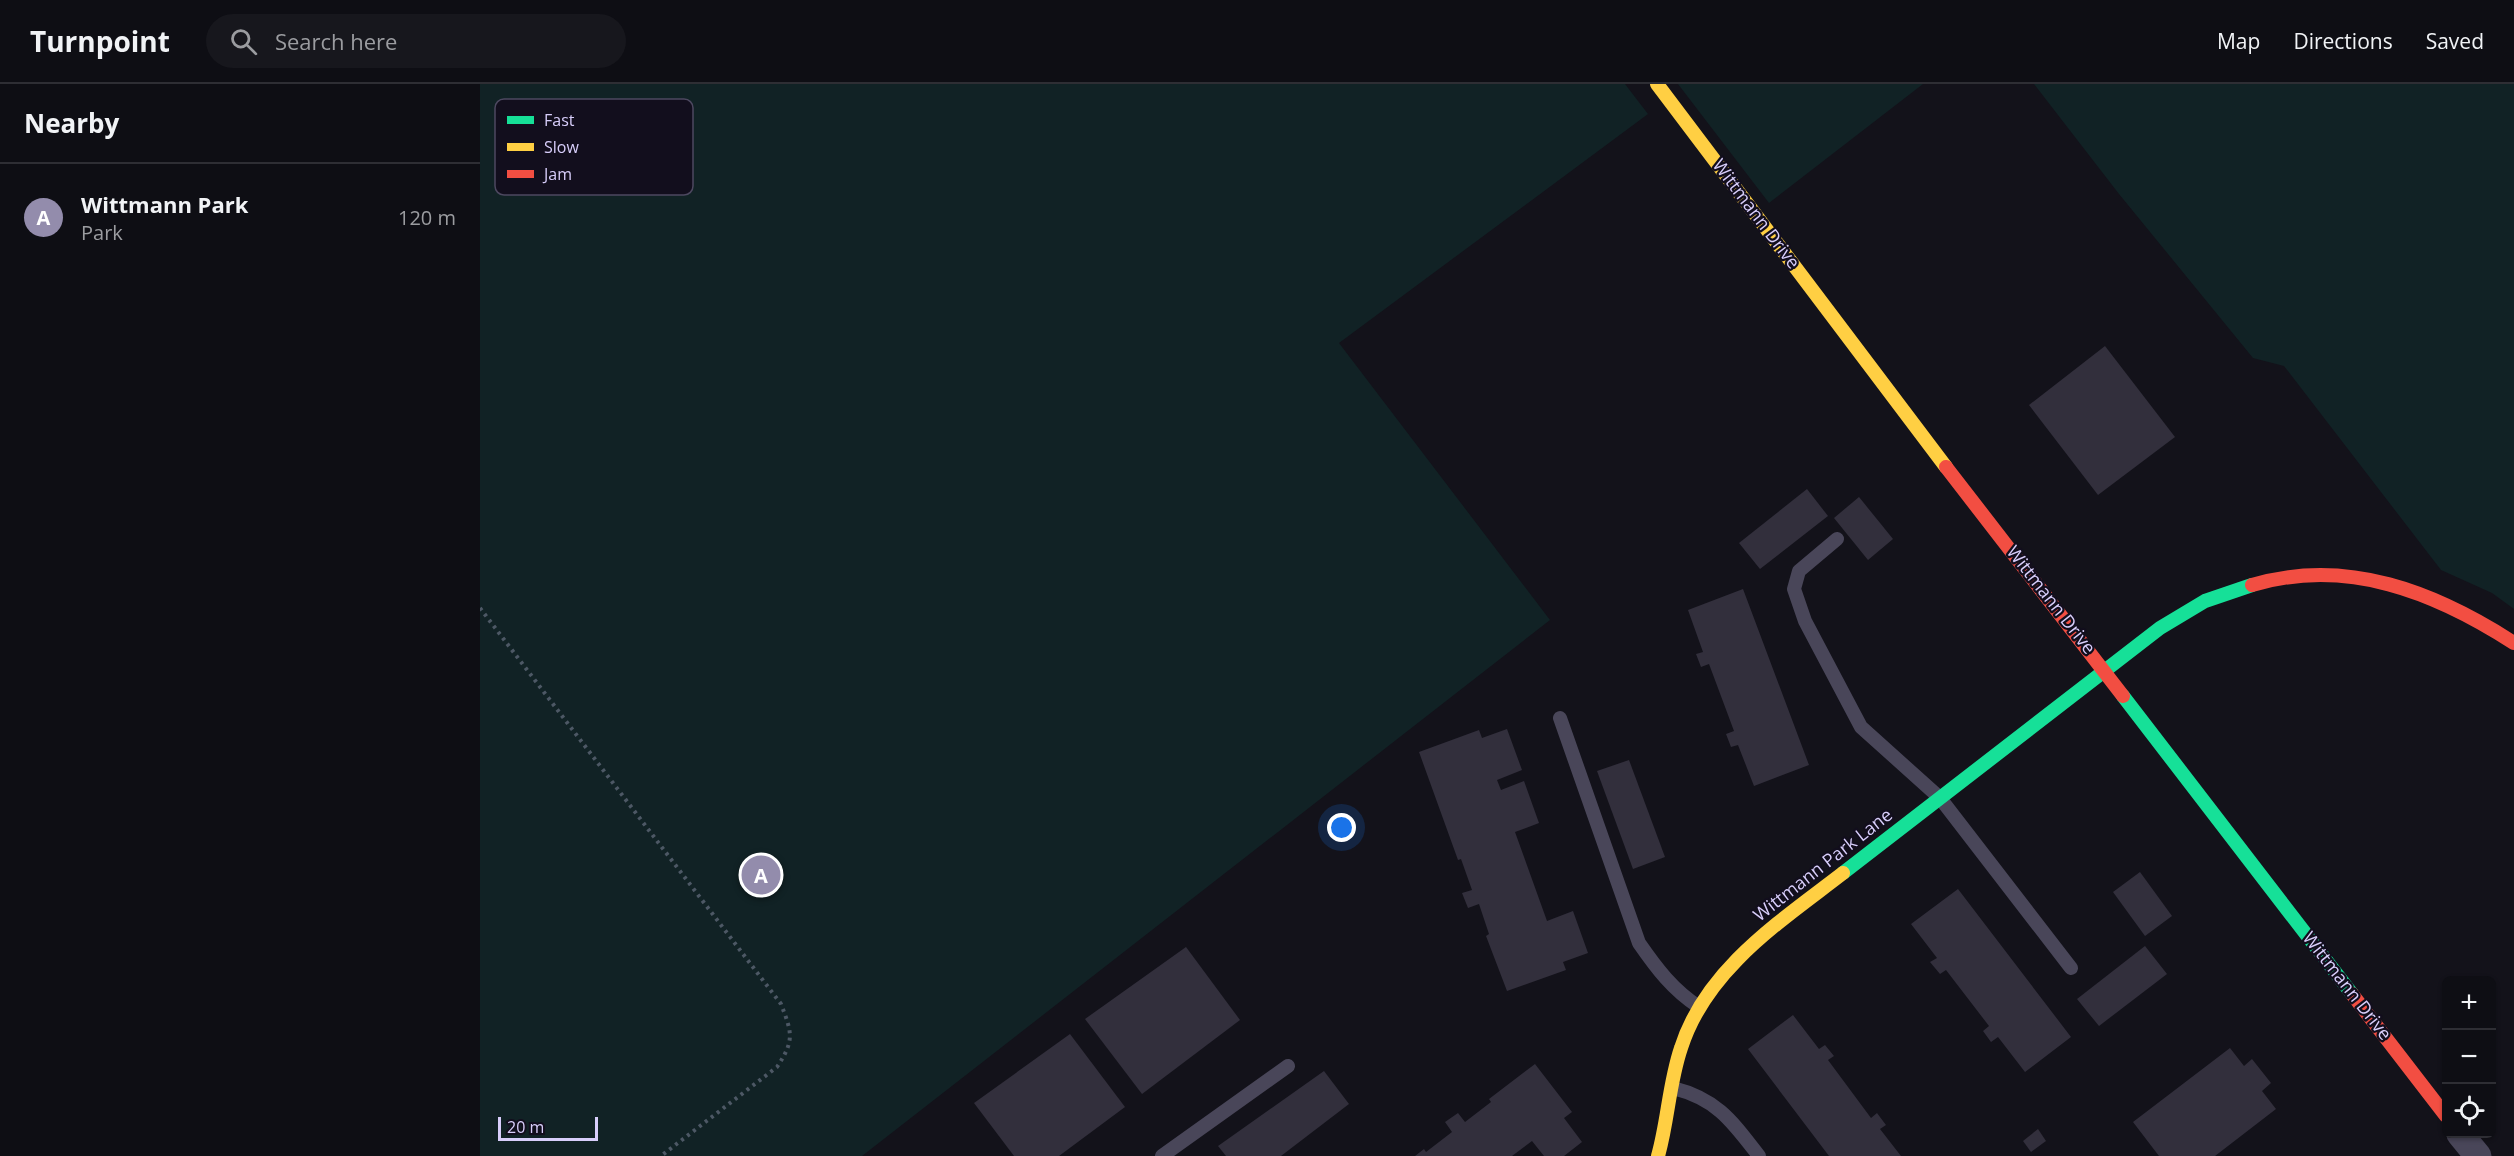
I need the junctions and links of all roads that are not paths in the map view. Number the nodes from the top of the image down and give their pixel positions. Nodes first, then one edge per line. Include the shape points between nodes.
1 (1657, 84) edge
2 (1837, 539) dead end
3 (2514, 643) edge
4 (2105, 670) junction
5 (1560, 718) dead end
6 (1940, 798) junction
7 (2070, 968) dead end
8 (1699, 1007) junction
9 (1288, 1066) dead end
10 (1673, 1088) junction
11 (2442, 1111) edge
12 (2463, 1138) edge
13 (1162, 1156) edge
14 (1658, 1156) edge
15 (1759, 1156) edge
16 (2478, 1156) edge

1 - 4 street, Wittmann Drive
2 - 6 lane via 1799,572 1794,589 1805,621 1861,727
3 - 4 street, Wittmann Park Lane via 2471,614 2418,591 2375,579 2324,577 2271,581 2218,596 2156,632
4 - 6 street, Wittmann Park Lane
4 - 11 street, Wittmann Drive
5 - 8 lane via 1640,943 1679,994
6 - 7 lane
6 - 8 street, Wittmann Park Lane via 1754,942 1724,972
8 - 10 street, Wittmann Park Lane via 1681,1048
9 - 13 lane
10 - 14 street, Wittmann Park Lane
10 - 15 lane via 1691,1092 1716,1106
12 - 16 street

